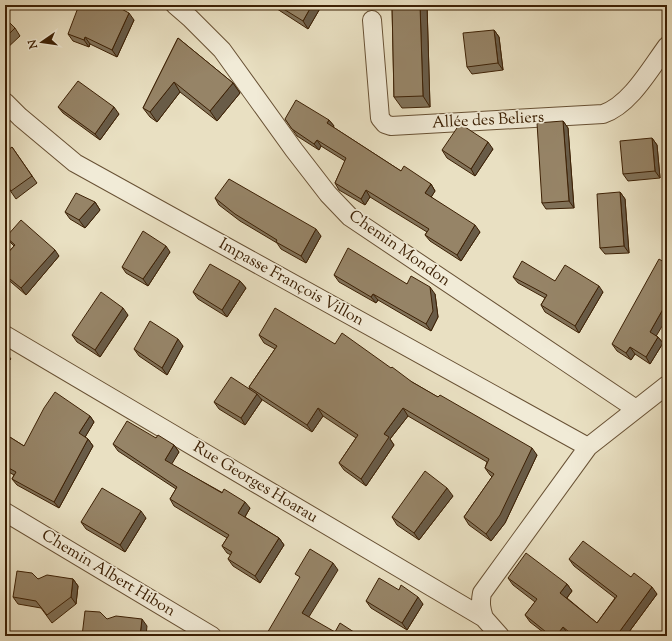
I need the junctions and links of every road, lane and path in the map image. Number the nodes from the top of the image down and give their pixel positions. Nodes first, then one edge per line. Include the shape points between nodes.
1 (175, 5) edge
2 (372, 20) dead end
3 (667, 46) edge
4 (5, 102) edge
5 (5, 335) edge
6 (667, 385) edge
7 (636, 409) junction
8 (588, 447) junction
9 (5, 512) edge
10 (484, 618) junction
11 (212, 636) edge
12 (500, 636) edge

1 - 7 street, Chemin Mondon via 222,50 294,150 328,194 350,217
2 - 3 street, Allée des Beliers via 380,118 391,126 603,114 613,111 627,100
4 - 8 street, Impasse François Villon via 75,163
5 - 10 street, Rue Georges Hoarau
6 - 7 street
7 - 8 street
8 - 10 street via 482,593 480,602
9 - 11 street, Chemin Albert Hibon
10 - 12 street, Rue Georges Hoarau

